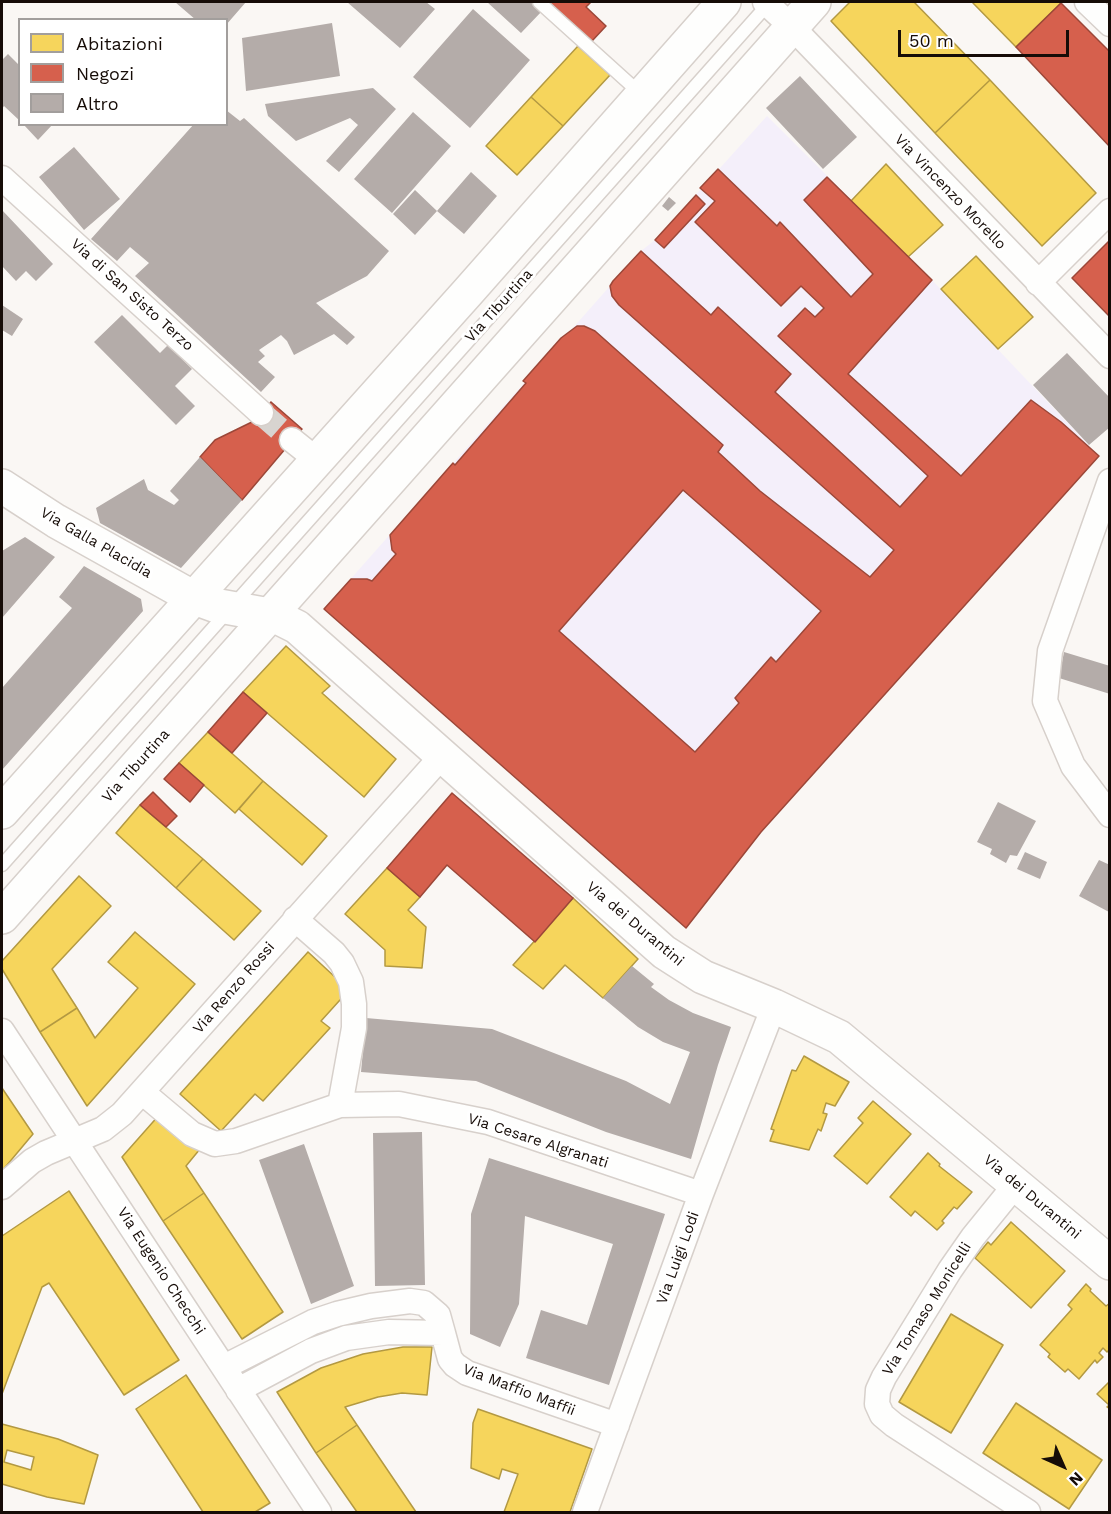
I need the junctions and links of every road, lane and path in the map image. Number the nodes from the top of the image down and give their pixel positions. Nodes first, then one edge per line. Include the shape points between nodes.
1 (539, 2) edge
2 (724, 2) edge
3 (768, 2) edge
4 (814, 2) edge
5 (1087, 2) edge
6 (1110, 24) edge
7 (792, 27) junction
8 (642, 95) junction
9 (2, 178) edge
10 (1110, 211) edge
11 (1038, 283) junction
12 (1110, 356) edge
13 (261, 413) tunnel mouth
14 (292, 440) tunnel mouth
15 (317, 460) junction
16 (1110, 481) edge
17 (2, 486) edge
18 (192, 597) junction
19 (229, 608) junction
20 (270, 615) junction
21 (442, 756) junction
22 (2, 812) edge
23 (1110, 814) edge
24 (2, 865) edge
25 (2, 917) edge
26 (295, 919) junction
27 (774, 1006) junction
28 (2, 1031) edge
29 (142, 1092) junction
30 (340, 1105) junction
31 (76, 1142) junction
32 (1016, 1184) junction
33 (2, 1187) edge
34 (701, 1194) junction
35 (1110, 1263) edge
36 (443, 1333) junction
37 (224, 1367) junction
38 (238, 1390) junction
39 (617, 1425) junction
40 (319, 1512) edge
41 (585, 1512) edge
42 (1028, 1512) edge

1 - 8 lane
2 - 8 main road
3 - 7 street, Via Tiburtina
3 - 19 lane, Via Tiburtina
4 - 7 main road, Via Tiburtina
5 - 6 street
7 - 11 street, Via Vincenzo Morello
7 - 20 main road, Via Tiburtina
8 - 15 main road
9 - 13 street, Via di San Sisto Terzo
10 - 11 street
11 - 12 street, Via Vincenzo Morello
14 - 15 street
15 - 18 main road
16 - 23 street via 1050,651 1045,701 1073,766
17 - 18 main road, Via Galla Placidia
18 - 19 main road
18 - 22 main road
19 - 20 main road
19 - 24 lane, Via Tiburtina
20 - 21 main road, Via dei Durantini via 289,621 302,631
20 - 25 main road, Via Tiburtina
21 - 26 street, Via Renzo Rossi
21 - 27 main road, Via dei Durantini via 664,952 703,977
26 - 29 street, Via Renzo Rossi
26 - 30 street via 334,953 351,982 354,1028
27 - 32 main road, Via dei Durantini via 847,1043
27 - 34 street, Via Luigi Lodi
28 - 31 street, Via Eugenio Checchi
29 - 30 street, Via Cesare Algranati via 192,1134 214,1144 236,1141
29 - 31 street, Via Renzo Rossi via 113,1122
30 - 34 street, Via Cesare Algranati via 399,1104 474,1119
31 - 33 street, Via Renzo Rossi via 32,1161
31 - 37 street, Via Eugenio Checchi
32 - 35 main road, Via dei Durantini
32 - 42 street, Via Tomaso Monicelli via 950,1270 880,1384 877,1404 882,1415 894,1425
34 - 39 street, Via Luigi Lodi
36 - 37 street, Via Maffio Maffii via 438,1315 424,1303 371,1306 307,1325
36 - 38 street via 389,1332 346,1338 311,1351
36 - 39 street, Via Maffio Maffii via 450,1359 467,1373
37 - 38 street, Via Eugenio Checchi
38 - 40 street, Via Eugenio Checchi
39 - 41 street, Via Luigi Lodi

